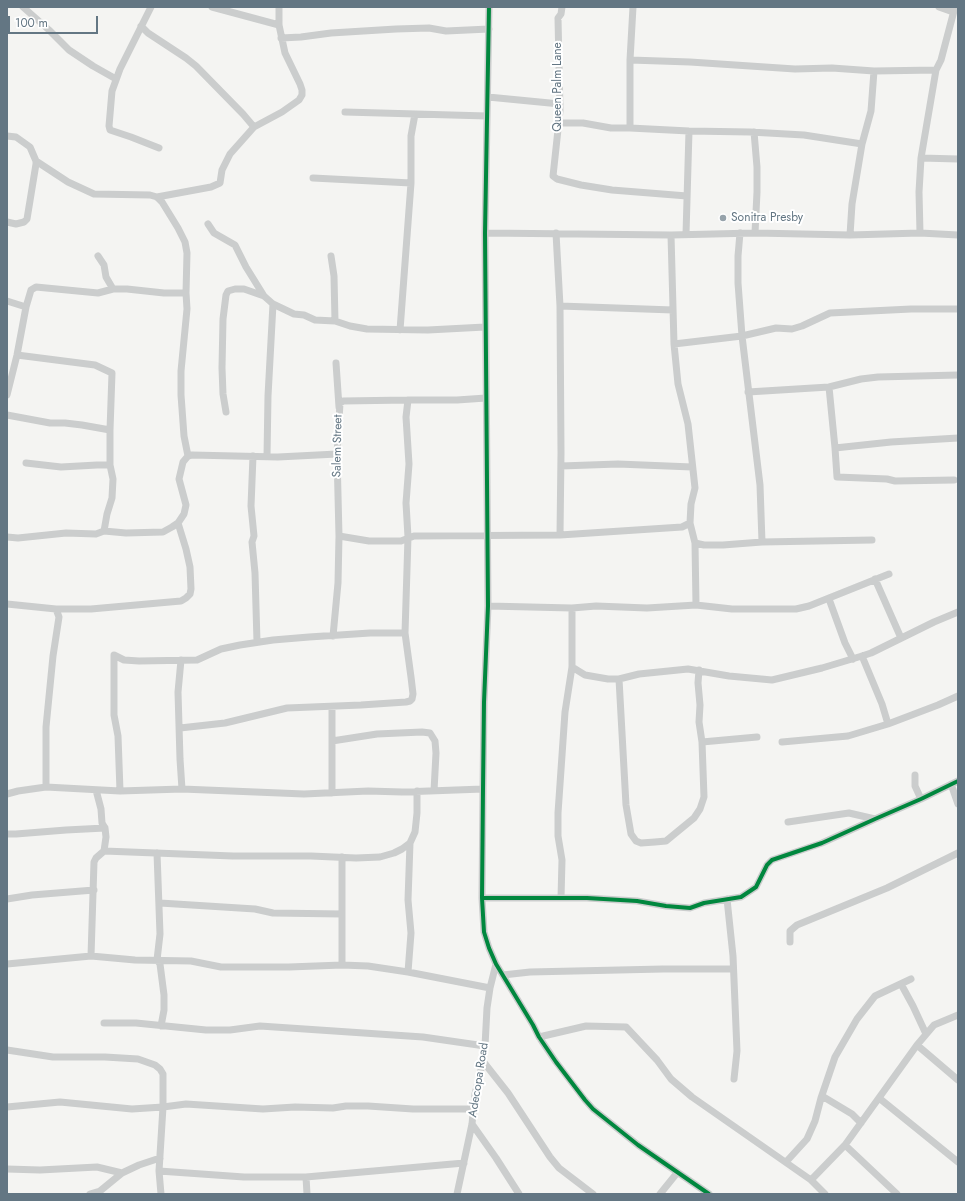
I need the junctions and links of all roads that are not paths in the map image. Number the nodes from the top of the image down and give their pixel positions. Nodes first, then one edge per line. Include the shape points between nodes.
1 (23, 7) edge
2 (151, 7) edge
3 (212, 7) edge
4 (279, 7) edge
5 (489, 7) edge
6 (562, 7) edge
7 (633, 7) edge
8 (939, 7) edge
9 (954, 10) edge
10 (279, 25) junction
11 (141, 26) junction
12 (489, 30) junction
13 (281, 38) junction
14 (630, 60) junction
15 (936, 70) junction
16 (874, 71) junction
17 (116, 79) junction
18 (488, 97) junction
19 (560, 104) junction
20 (345, 112) dead end
21 (415, 114) junction
22 (487, 116) junction
23 (559, 123) junction
24 (254, 127) junction
25 (630, 128) junction
26 (688, 131) junction
27 (754, 132) junction
28 (7, 136) edge
29 (862, 144) junction
30 (159, 148) dead end
31 (922, 158) junction
32 (958, 159) edge
33 (36, 161) junction
34 (313, 178) dead end
35 (411, 183) junction
36 (687, 196) junction
37 (157, 197) junction
38 (7, 222) edge
39 (208, 224) dead end
40 (485, 233) junction
41 (556, 233) junction
42 (740, 233) junction
43 (755, 233) junction
44 (920, 233) junction
45 (686, 234) junction
46 (671, 235) junction
47 (850, 235) junction
48 (958, 235) edge
49 (98, 256) dead end
50 (331, 256) dead end
51 (113, 289) junction
52 (186, 293) junction
53 (264, 296) junction
54 (7, 301) edge
55 (273, 304) junction
56 (560, 306) junction
57 (26, 307) junction
58 (958, 309) edge
59 (673, 310) junction
60 (335, 321) junction
61 (485, 327) junction
62 (400, 330) junction
63 (742, 336) junction
64 (674, 344) junction
65 (17, 355) junction
66 (336, 363) dead end
67 (958, 374) edge
68 (829, 387) junction
69 (748, 392) junction
70 (7, 395) edge
71 (486, 398) junction
72 (408, 400) junction
73 (339, 407) junction
74 (226, 412) dead end
75 (7, 415) edge
76 (110, 430) junction
77 (958, 438) edge
78 (835, 448) junction
79 (337, 454) junction
80 (188, 456) junction
81 (253, 456) junction
82 (267, 456) junction
83 (26, 464) dead end
84 (110, 465) junction
85 (561, 466) junction
86 (692, 467) junction
87 (954, 480) dead end
88 (178, 523) junction
89 (690, 523) junction
90 (104, 531) junction
91 (560, 535) junction
92 (339, 536) junction
93 (488, 536) junction
94 (7, 537) edge
95 (408, 537) junction
96 (872, 540) dead end
97 (762, 542) junction
98 (695, 543) junction
99 (889, 574) dead end
100 (875, 580) junction
101 (829, 598) junction
102 (7, 604) edge
103 (696, 605) junction
104 (488, 606) junction
105 (572, 608) junction
106 (56, 609) junction
107 (958, 612) edge
108 (405, 633) junction
109 (333, 636) junction
110 (901, 638) junction
111 (257, 642) junction
112 (862, 656) junction
113 (181, 660) junction
114 (853, 660) junction
115 (572, 667) junction
116 (699, 670) junction
117 (619, 679) junction
118 (958, 696) edge
119 (332, 707) junction
120 (888, 724) junction
121 (180, 728) junction
122 (757, 737) dead end
123 (332, 741) junction
124 (702, 742) junction
125 (782, 742) dead end
126 (915, 775) dead end
127 (958, 781) edge
128 (951, 784) junction
129 (46, 787) junction
130 (182, 789) junction
131 (483, 789) junction
132 (96, 790) junction
133 (120, 791) junction
134 (417, 791) junction
135 (434, 791) junction
136 (332, 793) junction
137 (7, 794) edge
138 (921, 799) junction
139 (958, 804) edge
140 (875, 819) junction
141 (788, 822) dead end
142 (105, 828) junction
143 (7, 834) edge
144 (410, 843) junction
145 (104, 851) junction
146 (157, 853) junction
147 (958, 853) edge
148 (342, 857) junction
149 (94, 890) junction
150 (482, 898) junction
151 (561, 898) junction
152 (7, 899) edge
153 (727, 899) junction
154 (160, 903) junction
155 (342, 914) junction
156 (790, 942) dead end
157 (91, 956) junction
158 (157, 960) junction
159 (7, 964) edge
160 (496, 964) junction
161 (342, 965) junction
162 (733, 970) junction
163 (408, 972) junction
164 (503, 975) junction
165 (911, 979) dead end
166 (901, 984) junction
167 (490, 988) junction
168 (958, 1015) edge
169 (104, 1023) dead end
170 (161, 1026) junction
171 (926, 1034) junction
172 (539, 1037) junction
173 (917, 1045) junction
174 (485, 1046) junction
175 (7, 1050) edge
176 (482, 1060) junction
177 (734, 1079) dead end
178 (958, 1080) edge
179 (822, 1096) junction
180 (879, 1098) junction
181 (7, 1107) edge
182 (163, 1107) junction
183 (473, 1109) junction
184 (861, 1122) junction
185 (472, 1124) junction
186 (845, 1145) junction
187 (160, 1158) junction
188 (786, 1162) junction
189 (958, 1162) edge
190 (464, 1163) junction
191 (7, 1169) edge
192 (159, 1170) junction
193 (122, 1173) junction
194 (677, 1173) junction
195 (306, 1177) junction
196 (811, 1180) junction
197 (100, 1192) edge
198 (90, 1194) edge
199 (160, 1194) edge
200 (307, 1194) edge
201 (457, 1194) edge
202 (519, 1194) edge
203 (593, 1194) edge
204 (660, 1194) edge
205 (709, 1194) edge
206 (826, 1194) edge
207 (897, 1194) edge

1 - 17 street via 68,50
2 - 11 street
3 - 10 street
4 - 10 street
5 - 12 street
6 - 19 street, Queen Palm Lane via 558,18
7 - 14 street
8 - 9 street
9 - 15 street
10 - 13 street
11 - 17 street
11 - 24 street via 196,66
12 - 13 street via 396,29
12 - 18 street
13 - 24 street via 302,95 282,112
14 - 16 street
14 - 25 street
15 - 16 street
15 - 31 street
16 - 29 street via 871,111
17 - 30 street via 112,91 110,130
18 - 19 street
18 - 22 street
19 - 23 street, Queen Palm Lane
20 - 21 street
21 - 22 street
21 - 35 street via 410,151
22 - 40 street
23 - 25 street
23 - 36 street, Queen Palm Lane via 553,176 557,179 612,190
24 - 37 street via 230,154 222,170 220,183
25 - 26 street
26 - 27 street
26 - 36 street
27 - 29 street via 804,135
27 - 43 street via 757,186
28 - 33 street via 16,137 30,147
29 - 47 street via 852,204
31 - 32 street
31 - 44 street via 919,192
33 - 37 street via 68,182 94,194
33 - 38 street via 27,219 16,224
34 - 35 street
35 - 62 street
36 - 45 street
37 - 52 street via 178,228 187,247
39 - 53 street via 214,233 235,245
40 - 41 street
40 - 61 street
41 - 46 street
41 - 56 street
42 - 43 street
42 - 45 street
42 - 63 street via 738,283
43 - 47 street
44 - 47 street
44 - 48 street
45 - 46 street
46 - 59 street
49 - 51 street
50 - 60 street
51 - 52 street
51 - 57 street via 98,293 36,287 31,290
52 - 80 street via 181,395
53 - 55 street
53 - 74 street via 244,289 228,291 226,295 222,368
54 - 57 street
55 - 60 street via 315,320
55 - 82 street
56 - 59 street
56 - 85 street
57 - 65 street
58 - 63 street via 830,313 792,329 776,328
59 - 64 street
60 - 62 street via 367,329
61 - 62 street
61 - 71 street
63 - 64 street
63 - 69 street
64 - 86 street via 678,384 688,424
65 - 70 street
65 - 76 street via 95,365 112,374
66 - 73 street
67 - 68 street via 872,378
68 - 69 street
68 - 78 street
69 - 97 street via 760,485
71 - 72 street, Salem Street
71 - 93 street
72 - 73 street, Salem Street via 343,401
72 - 95 street
73 - 79 street, Salem Street
75 - 76 street via 50,424 65,423
76 - 84 street
77 - 78 street
78 - 87 street via 837,476 896,481
79 - 82 street
79 - 92 street, Salem Street
80 - 81 street
80 - 88 street via 183,462 180,479 186,505
81 - 82 street
81 - 111 street via 251,506
83 - 84 street via 61,467
84 - 90 street via 113,479 112,498
85 - 86 street via 618,464
85 - 91 street
86 - 89 street via 695,488
88 - 90 street via 162,532
88 - 106 street via 190,567 191,589 186,598 181,601 91,609
89 - 91 street via 682,526
89 - 98 street
90 - 94 street via 96,534 66,533
91 - 93 street
92 - 95 street via 380,541 401,541
92 - 109 street, Salem Street
93 - 95 street
93 - 104 street
95 - 108 street
96 - 97 street
97 - 98 street via 723,545
98 - 103 street
99 - 100 street
100 - 101 street
100 - 110 street
101 - 103 street via 796,609 732,609
101 - 114 street
102 - 106 street
103 - 105 street
104 - 105 street
104 - 131 street
105 - 115 street
106 - 129 street via 59,617 46,727
107 - 110 street
108 - 109 street
108 - 119 street via 412,699
109 - 111 street
110 - 112 street
111 - 113 street via 221,649 197,660
112 - 114 street
112 - 120 street
113 - 121 street via 178,692
113 - 133 street via 139,661 114,656 114,715 118,736
114 - 116 street via 772,680
115 - 117 street via 586,675
115 - 151 street via 565,712 558,813 562,860
116 - 117 street via 673,670
116 - 124 street
117 - 124 street via 626,805 631,834 636,841 666,841 694,818 704,797
118 - 120 street
119 - 121 street via 287,708 225,723
119 - 123 street
120 - 125 street via 848,736
121 - 130 street
122 - 124 street
123 - 135 street via 377,734 430,733 435,741 436,753
123 - 136 street
126 - 138 street via 915,786
127 - 128 street
128 - 138 street
128 - 139 street
129 - 132 street
129 - 137 street
130 - 133 street
130 - 136 street
131 - 135 street
131 - 150 street
132 - 133 street
132 - 142 street
134 - 135 street
134 - 136 street via 368,790
134 - 144 street via 415,832
138 - 140 street
140 - 141 street via 849,813
140 - 153 street via 822,843 772,860 756,887 741,897
142 - 143 street
142 - 145 street
144 - 148 street via 398,851 380,857
144 - 163 street via 408,900 411,933
145 - 146 street
145 - 149 street via 94,862
146 - 148 street
146 - 154 street
147 - 156 street via 887,888 797,925 790,931
148 - 155 street
149 - 152 street
149 - 157 street
150 - 151 street
150 - 160 street via 484,932
151 - 153 street via 637,901 690,908
153 - 162 street
154 - 155 street via 255,909 273,913
154 - 158 street
155 - 161 street
157 - 158 street
157 - 159 street
158 - 161 street via 191,961 221,967
158 - 170 street via 160,964 164,995
160 - 164 street
160 - 167 street, Adecopa Road
161 - 163 street
162 - 164 street via 663,969
162 - 177 street via 737,1051
163 - 167 street
164 - 172 street
165 - 166 street
166 - 171 street
166 - 179 street via 875,996 857,1019 835,1057
167 - 174 street, Adecopa Road
168 - 171 street via 934,1025
169 - 170 street
170 - 174 street via 206,1030 260,1026 336,1030 423,1037
171 - 173 street
172 - 188 street via 586,1026 626,1028 692,1097
172 - 194 street via 593,1110
173 - 178 street
173 - 180 street
174 - 176 street, Adecopa Road
175 - 182 street via 53,1057 105,1057 145,1061 155,1065 164,1074
176 - 183 street, Adecopa Road
176 - 203 street via 508,1093 550,1156 560,1168
179 - 184 street
179 - 188 street via 815,1121 806,1139
180 - 184 street
180 - 189 street
181 - 182 street via 60,1102 132,1109
182 - 183 street via 186,1104 263,1109 368,1106
182 - 187 street
183 - 185 street, Adecopa Road
184 - 186 street
185 - 190 street, Adecopa Road
185 - 202 street
186 - 196 street
186 - 207 street
187 - 192 street
187 - 193 street
188 - 196 street
190 - 195 street
190 - 201 street, Adecopa Road
191 - 193 street via 97,1167
192 - 195 street via 244,1177
192 - 199 street
193 - 197 street
194 - 204 street
194 - 205 street
195 - 200 street
196 - 206 street
197 - 198 street

